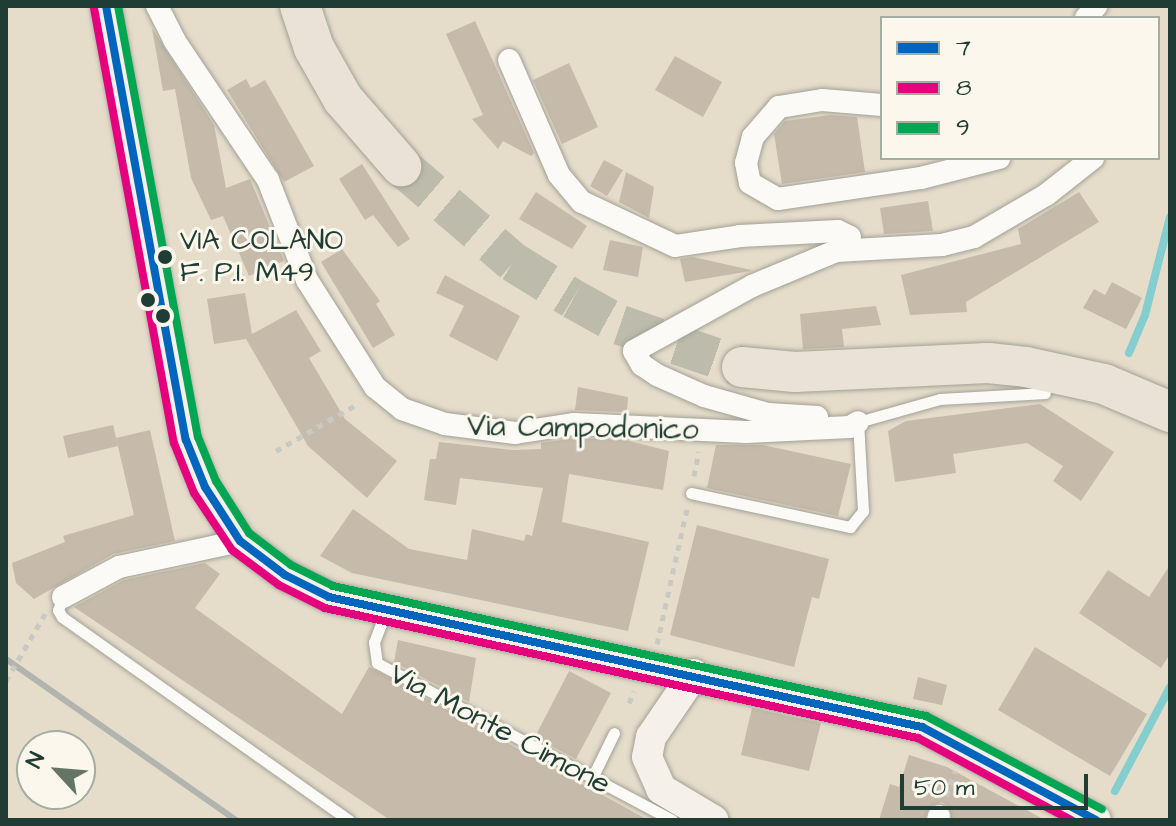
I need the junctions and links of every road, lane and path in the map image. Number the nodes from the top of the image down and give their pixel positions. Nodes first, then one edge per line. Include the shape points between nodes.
1 (106, 6) edge
2 (157, 6) edge
3 (300, 6) edge
4 (509, 60) dead end
5 (880, 105) edge
6 (991, 160) edge
7 (1090, 160) edge
8 (401, 166) tunnel mouth
9 (845, 249) junction
10 (742, 367) tunnel mouth
11 (1045, 393) dead end
12 (402, 409) junction
13 (1170, 412) edge
14 (858, 422) junction
15 (703, 430) junction
16 (276, 451) dead end
17 (691, 493) junction
18 (252, 550) junction
19 (63, 597) joint
20 (386, 610) junction
21 (45, 614) dead end
22 (652, 665) junction
23 (694, 674) junction
24 (6, 681) edge
25 (614, 733) dead end
26 (957, 768) dead end
27 (592, 778) junction
28 (948, 791) dead end
29 (1080, 816) edge
30 (349, 820) edge
31 (672, 820) edge
32 (713, 820) edge

1 - 18 main road via 177,401 205,487
2 - 12 street, Via Campodonico via 268,180 307,280 375,387
3 - 8 highway via 314,48 343,99
4 - 9 street via 559,175 582,202 675,246 740,236 838,231 850,237
5 - 6 street via 822,100 779,107 753,137 746,163 750,183 778,199 921,178
7 - 9 street, Via Campodonico via 1046,195 974,237 942,245
9 - 14 street, Via Campodonico via 752,286 634,351 657,375 704,396 768,414
10 - 13 highway via 795,372 988,363 1104,384
11 - 14 lane, Via Campodonico via 940,399
12 - 15 street, Via Campodonico via 445,424 515,433 574,424
12 - 16 path via 394,415 364,400
14 - 15 street, Via Campodonico via 787,431
14 - 17 lane, Via Campodonico via 863,511 850,527
15 - 17 path
17 - 22 path
18 - 19 street via 119,567
18 - 20 main road via 317,592
19 - 30 lane via 58,610 62,617
20 - 22 main road
20 - 27 lane, Via Monte Cimone via 374,642 377,663
21 - 24 path, bridge
22 - 23 main road
23 - 29 main road via 922,727
23 - 32 main road via 651,737 649,769 661,789
25 - 27 lane
26 - 28 path
27 - 31 lane, Via Monte Cimone

